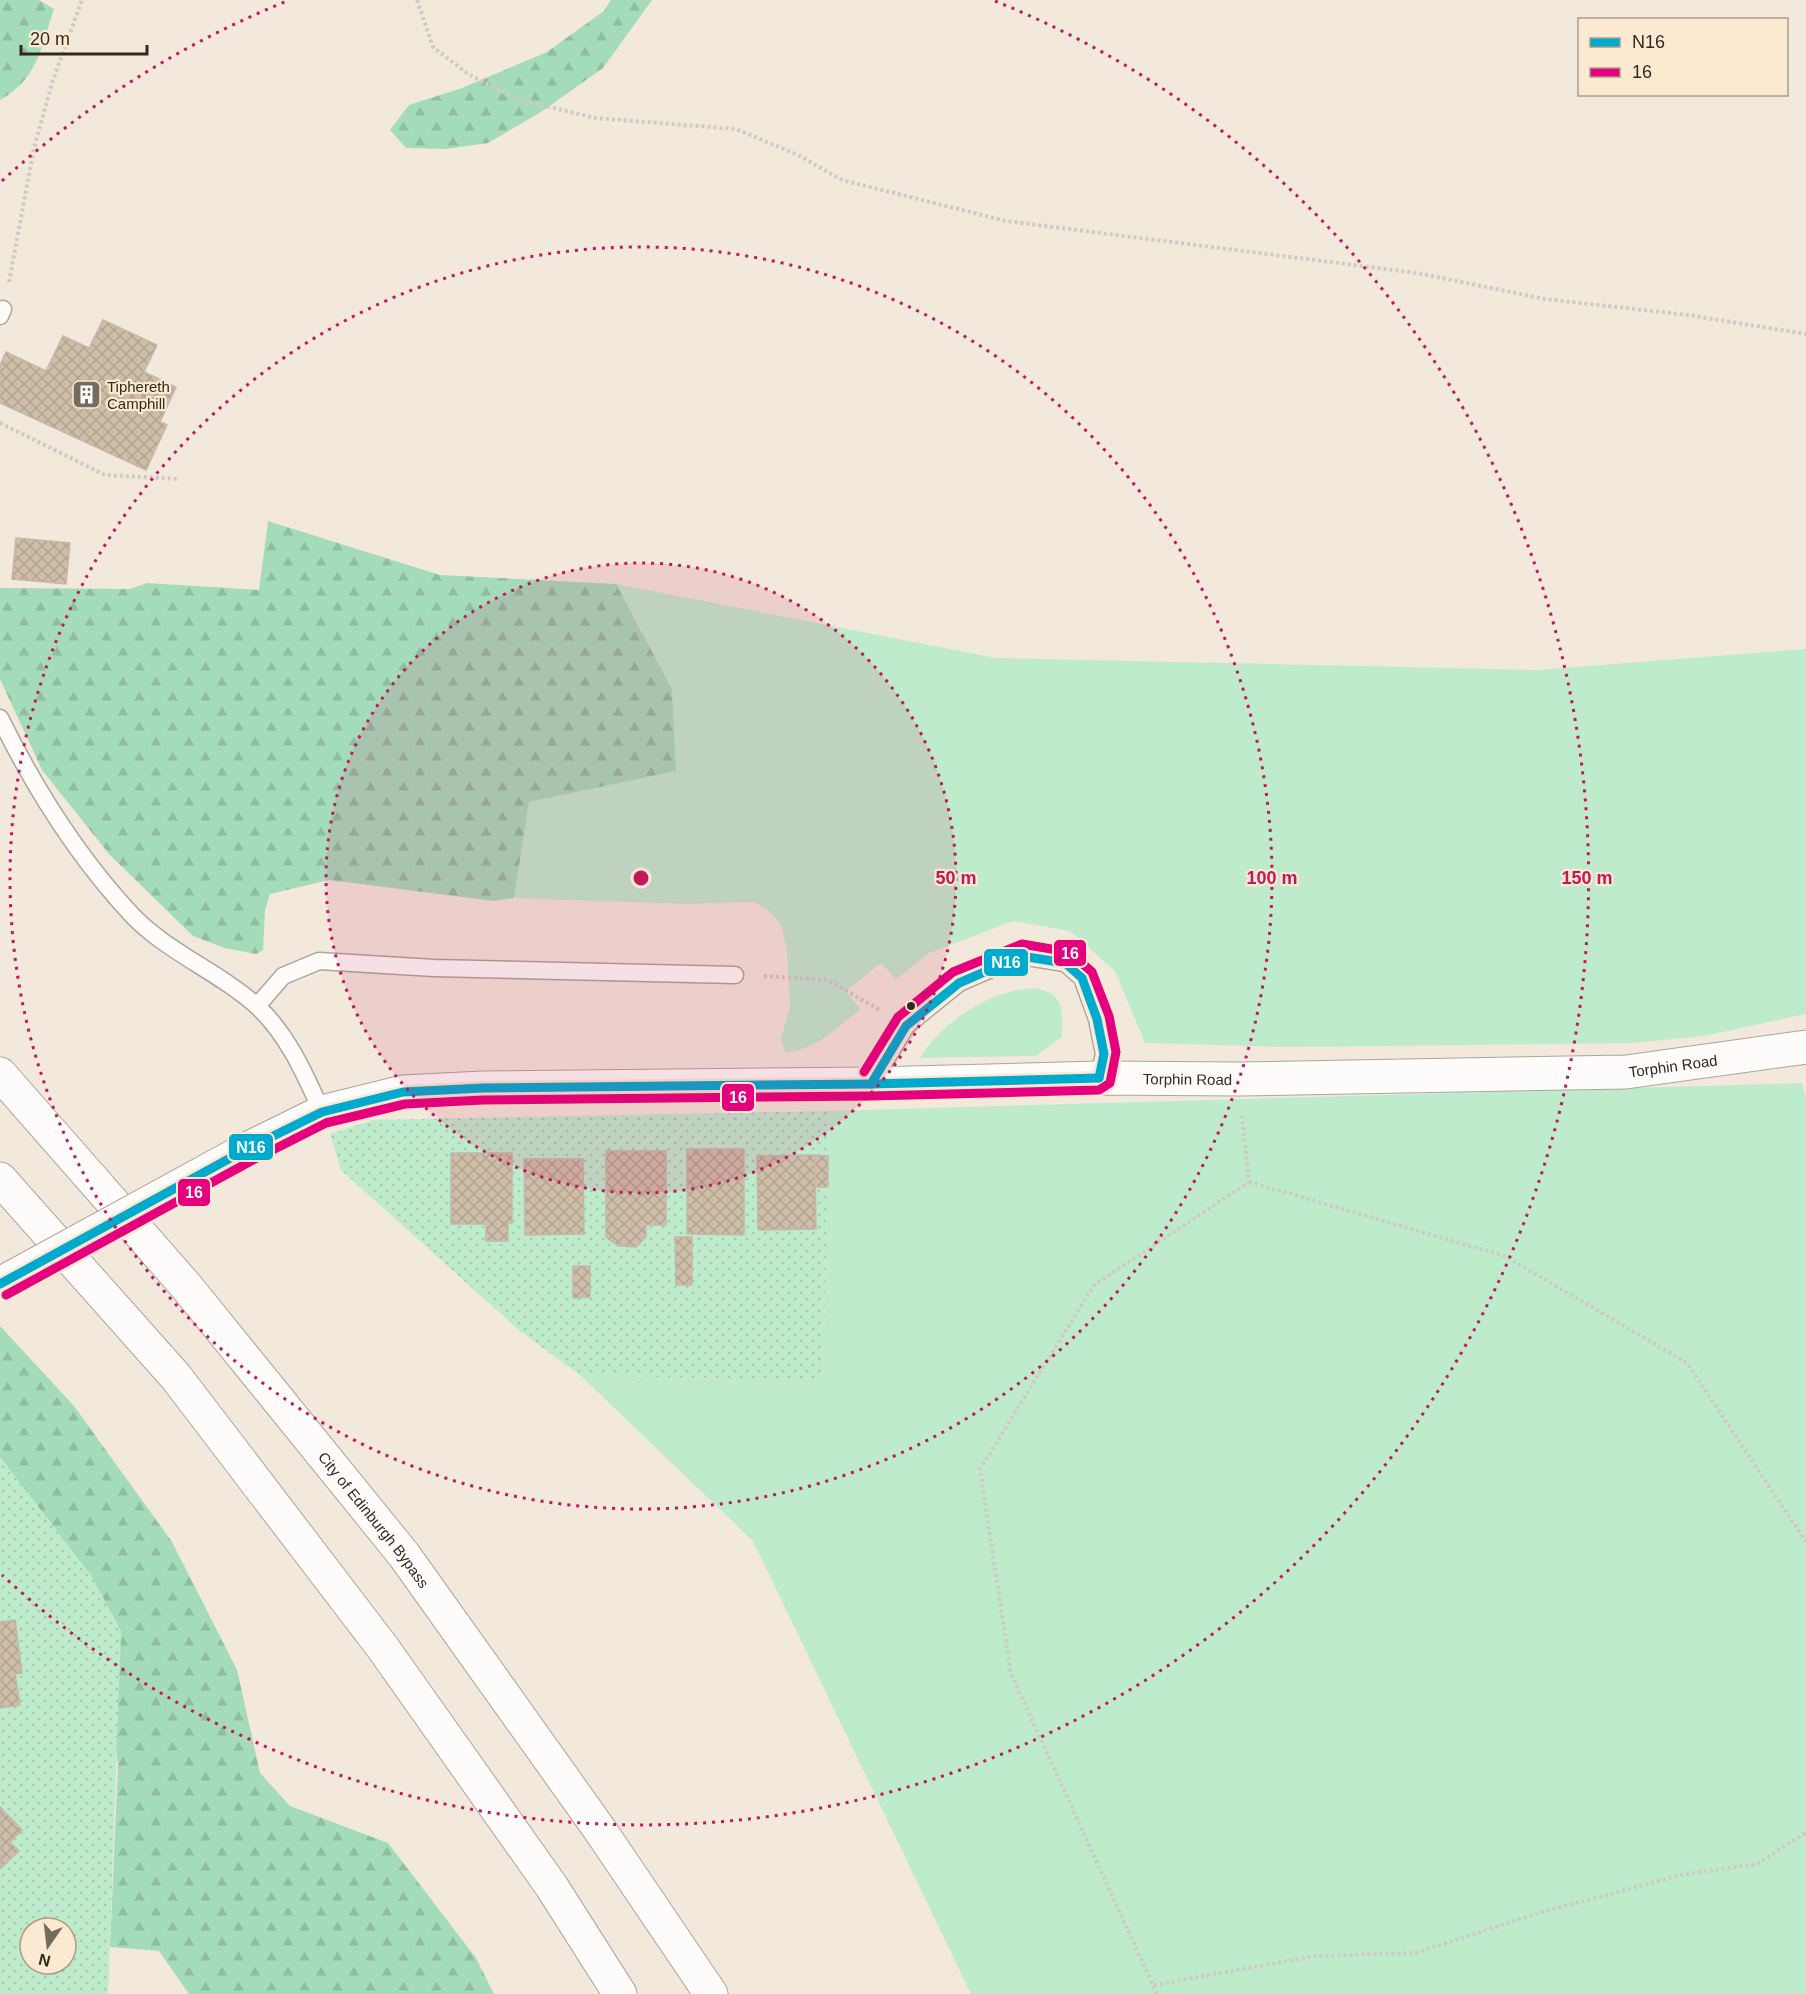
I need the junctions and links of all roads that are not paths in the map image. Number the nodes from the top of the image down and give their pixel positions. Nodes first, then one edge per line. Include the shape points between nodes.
1 (0, 718) edge
2 (735, 975) road end
3 (257, 1006) junction
4 (1806, 1047) edge
5 (0, 1074) edge
6 (1098, 1078) junction
7 (870, 1084) junction
8 (322, 1112) junction
9 (0, 1179) edge
10 (0, 1284) edge
11 (620, 1994) edge
12 (711, 1994) edge

1 - 3 lane via 22,763 52,809 132,915
2 - 3 lane via 434,968 319,961 283,976
3 - 8 lane via 278,1027
4 - 6 main road, Torphin Road via 1626,1072
5 - 12 main road, City of Edinburgh Bypass via 186,1287 404,1555 600,1830
6 - 7 main road, Torphin Road
6 - 7 lane via 1104,1054 1097,1019 1082,978 1065,963 1021,956 959,983 906,1026
7 - 8 main road, Torphin Road via 414,1091
8 - 10 main road, Torphin Road, bridge
9 - 11 main road via 176,1377 383,1648 552,1887

